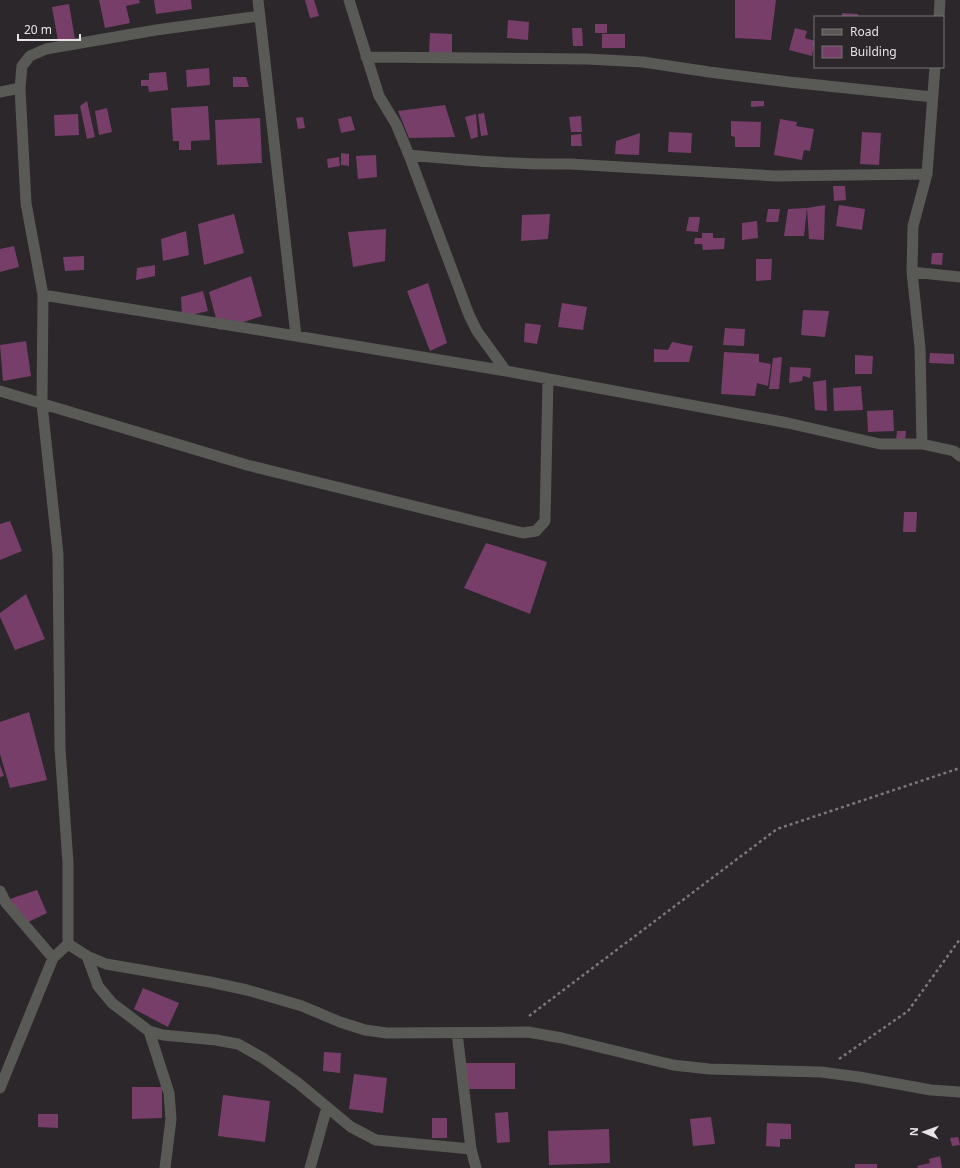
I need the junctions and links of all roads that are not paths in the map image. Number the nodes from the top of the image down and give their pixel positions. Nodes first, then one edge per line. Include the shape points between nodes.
1 (258, 0) edge
2 (349, 0) edge
3 (940, 0) edge
4 (260, 16) junction
5 (939, 16) edge
6 (366, 57) junction
7 (935, 68) edge
8 (20, 88) junction
9 (0, 92) edge
10 (933, 97) junction
11 (409, 154) junction
12 (927, 174) junction
13 (912, 272) junction
14 (960, 277) edge
15 (43, 295) junction
16 (296, 336) junction
17 (506, 371) junction
18 (548, 379) junction
19 (0, 391) edge
20 (42, 404) junction
21 (922, 444) junction
22 (958, 452) edge
23 (0, 891) edge
24 (68, 944) junction
25 (87, 956) junction
26 (53, 958) junction
27 (149, 1031) junction
28 (457, 1033) junction
29 (0, 1088) edge
30 (960, 1092) edge
31 (327, 1107) junction
32 (471, 1149) junction
33 (165, 1168) edge
34 (310, 1168) edge
35 (476, 1168) edge

1 - 4 street
2 - 6 street
3 - 5 street
4 - 8 street via 156,30 46,49 30,56 22,66
4 - 16 street
6 - 10 street via 642,62 788,82
6 - 11 street via 379,96 396,124
7 - 10 street
8 - 9 street
8 - 15 street via 26,203
10 - 12 street
11 - 12 street via 497,163 570,164 775,176
11 - 17 street via 469,315 477,331
12 - 13 street via 913,226
13 - 14 street
13 - 21 street via 920,348
15 - 16 street
15 - 20 street
16 - 17 street
17 - 18 street
18 - 20 street via 545,521 536,531 524,533 247,465
18 - 21 street via 788,423 880,444
19 - 20 street
20 - 24 street via 58,554 60,748 68,863
21 - 22 street
23 - 26 street via 6,903
24 - 25 street
24 - 26 street
25 - 27 street via 98,986 112,1003
25 - 28 street via 106,964 247,990 302,1006 365,1030 387,1033
26 - 29 street
27 - 31 street via 238,1044 263,1058
27 - 33 street via 169,1093 171,1119
28 - 30 street via 528,1032 673,1065 709,1069 821,1072 931,1090
28 - 32 street
31 - 32 street via 351,1126 376,1140
31 - 34 street
32 - 35 street

